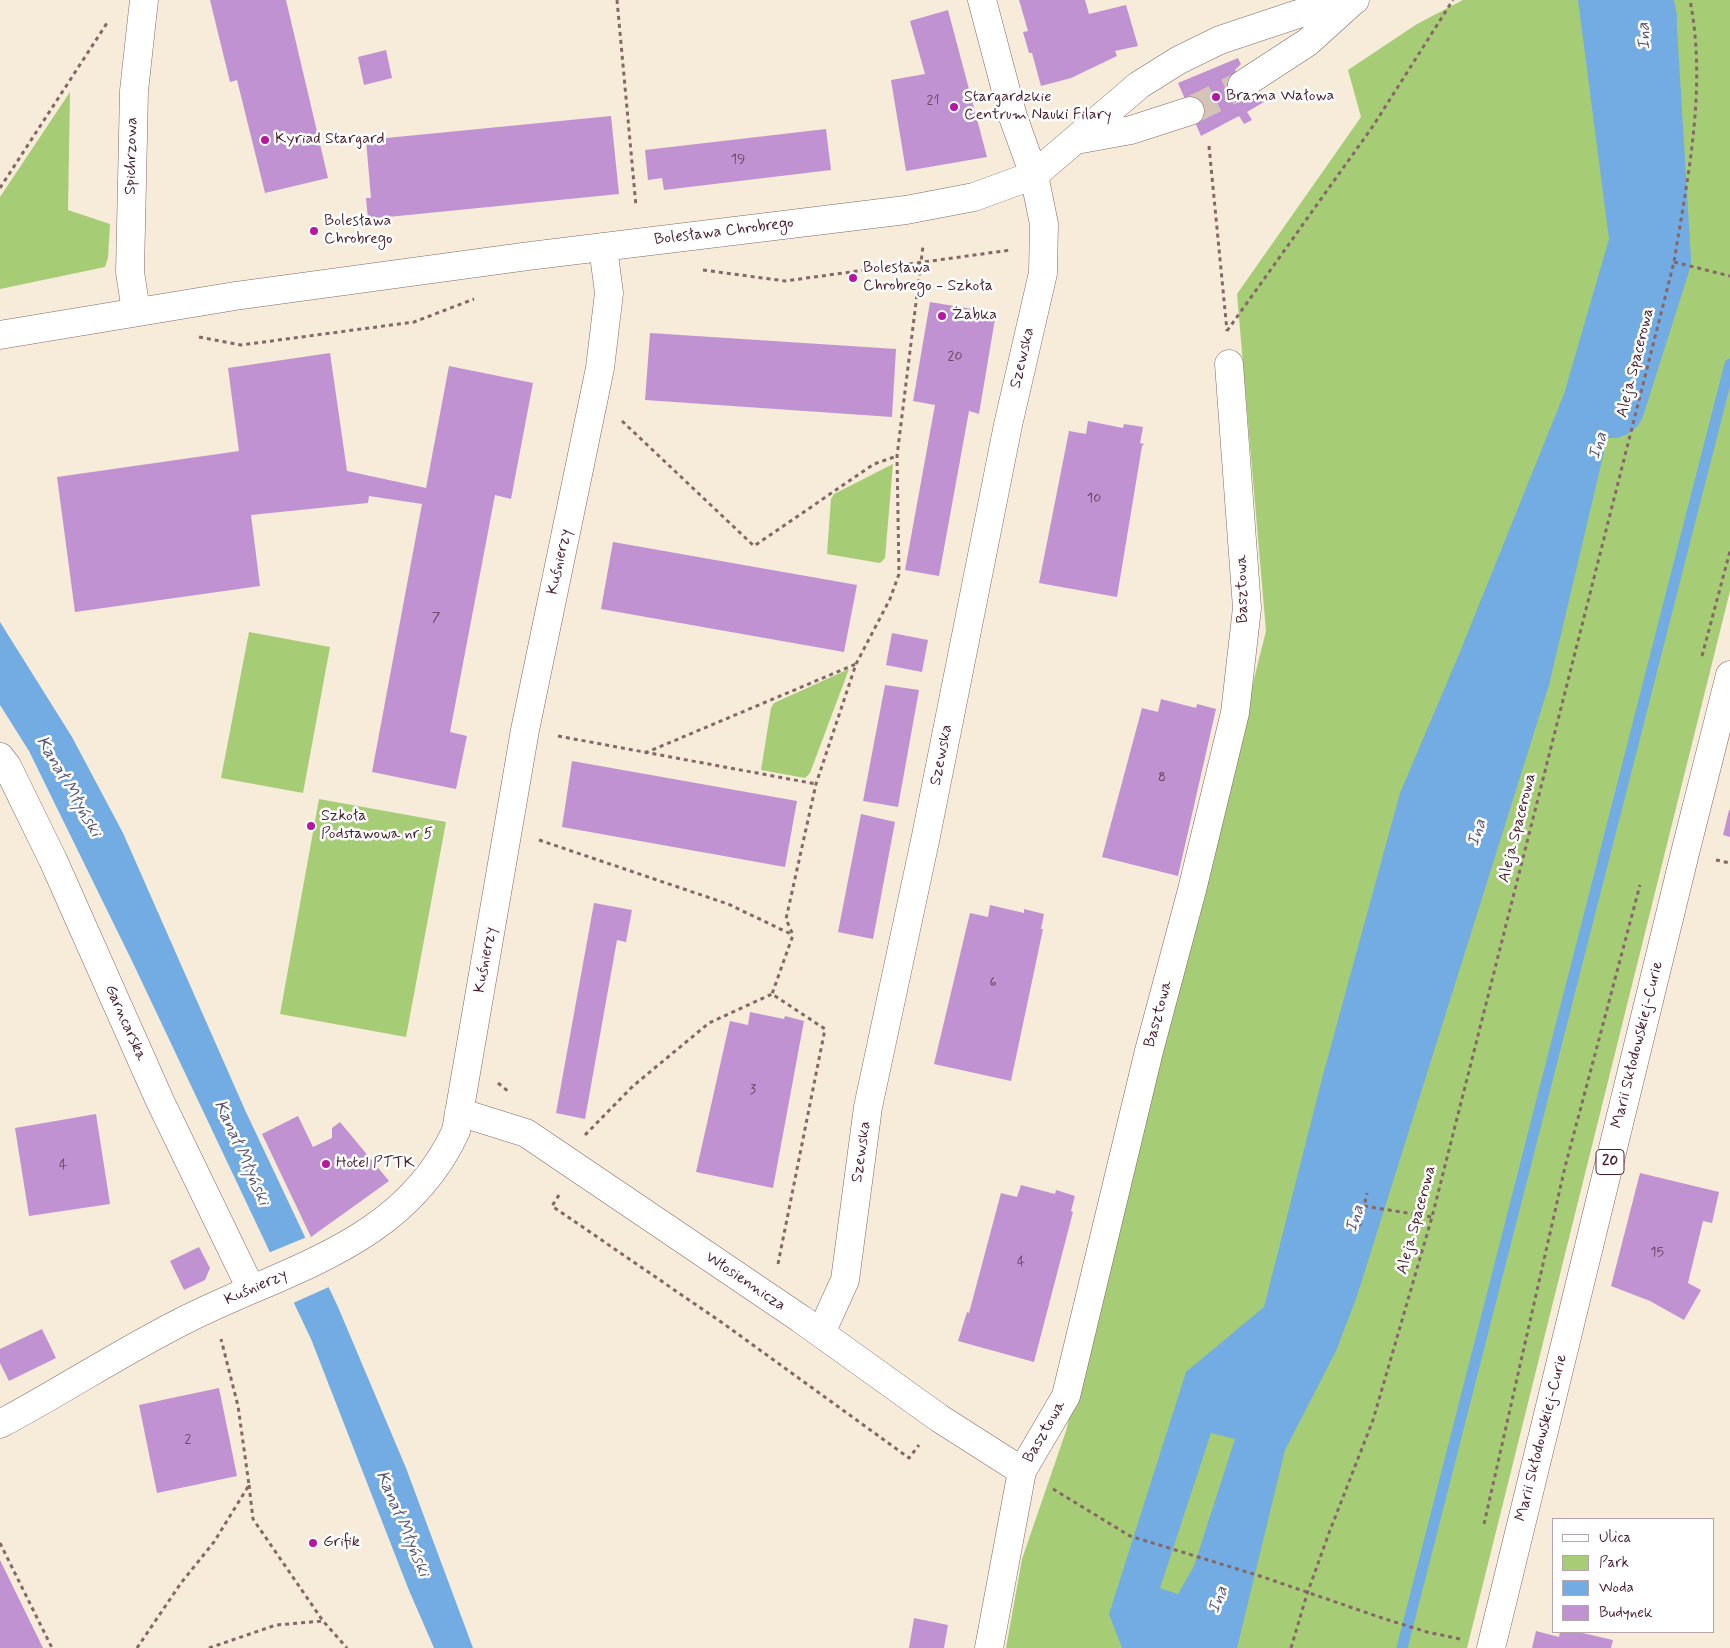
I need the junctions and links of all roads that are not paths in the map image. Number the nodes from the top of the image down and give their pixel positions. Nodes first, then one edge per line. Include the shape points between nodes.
1 (144, 0) edge
2 (982, 0) edge
3 (1354, 0) edge
4 (1242, 85) tunnel mouth
5 (1190, 111) tunnel mouth
6 (1076, 140) junction
7 (1034, 174) junction
8 (603, 247) junction
9 (136, 311) junction
10 (0, 335) edge
11 (1229, 364) road end
12 (1730, 676) edge
13 (0, 757) edge
14 (459, 1112) junction
15 (261, 1285) junction
16 (821, 1333) junction
17 (0, 1424) edge
18 (1022, 1471) junction
19 (989, 1648) edge
20 (1491, 1648) edge

1 - 9 street, Spichrzowa via 134,91 130,272
2 - 7 street, Szewska via 1013,117
3 - 4 street, Bolesława Chrobrego via 1308,42
3 - 6 street, Bolesława Chrobrego via 1298,14 1220,40 1179,60 1139,85
5 - 6 street, Bolesława Chrobrego via 1131,130
6 - 7 street, Bolesława Chrobrego
7 - 8 street, Bolesława Chrobrego via 974,197 906,210
7 - 16 street, Szewska via 1044,224 1043,273 1008,425 868,1107 845,1280
8 - 9 street, Bolesława Chrobrego
8 - 14 street, Kuśnierzy via 609,293 600,368 525,730
9 - 10 street, Bolesława Chrobrego
11 - 18 street, Basztowa via 1247,608 1235,713 1066,1396
12 - 20 street, Marii Skłodowskiej-Curie / 20
13 - 15 street, Garncarska via 53,860 160,1101
14 - 15 street, Kuśnierzy via 456,1131 446,1152 426,1180 371,1231 321,1260
14 - 16 street, Włosiennicza via 526,1133
15 - 17 street, Kuśnierzy via 188,1318
16 - 18 street, Włosiennicza via 939,1418
18 - 19 street, Basztowa

